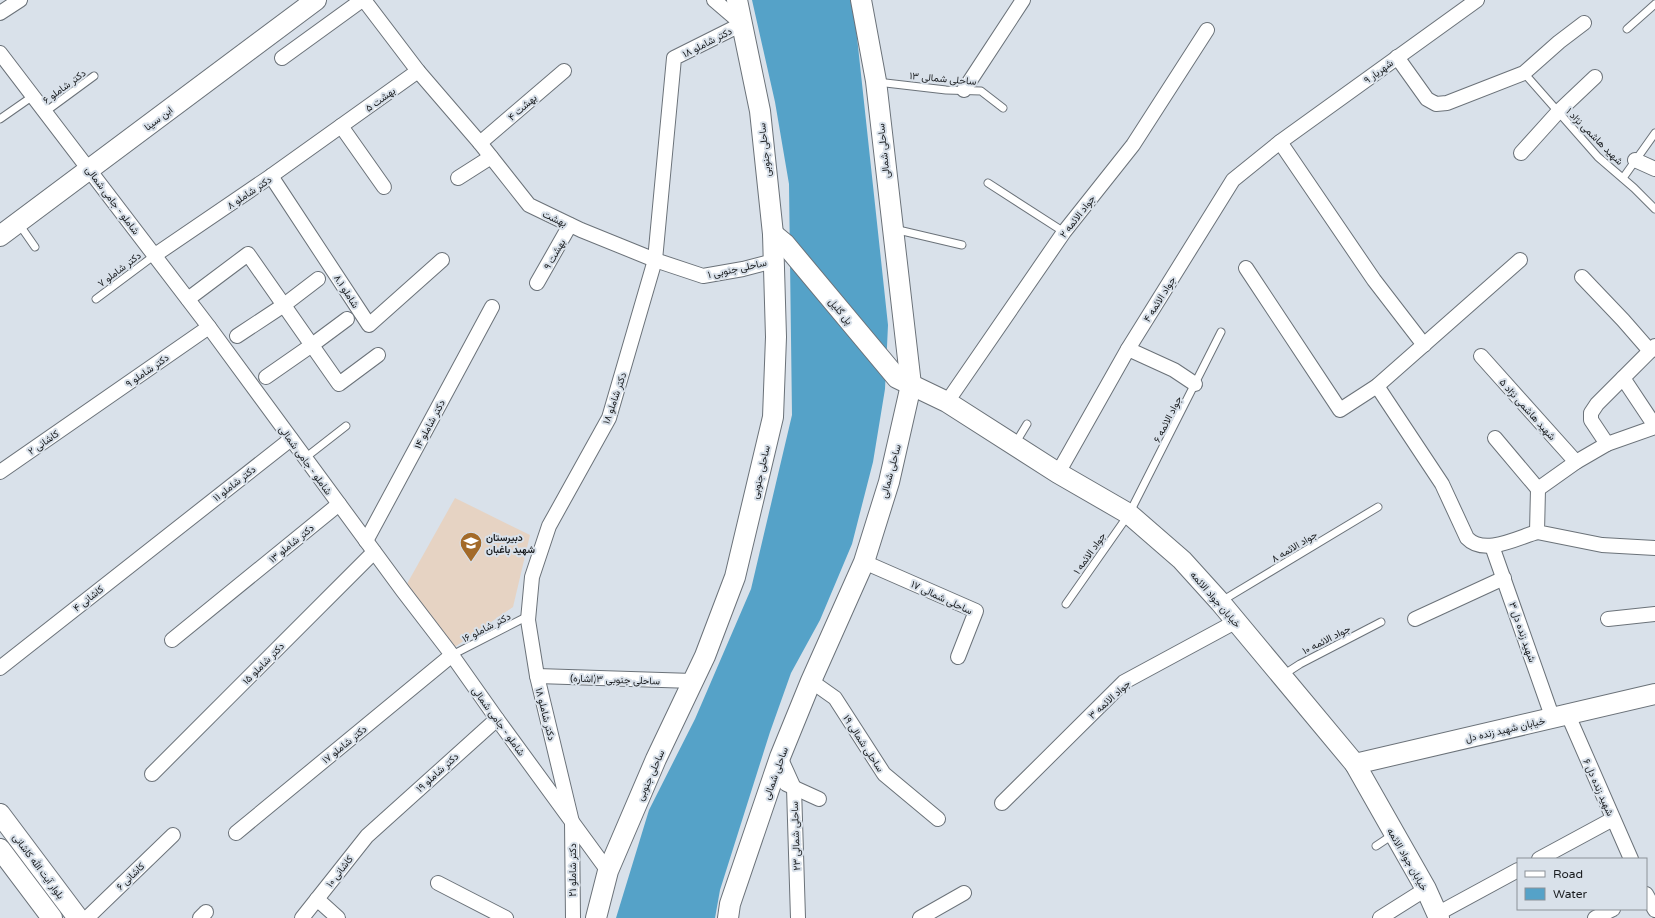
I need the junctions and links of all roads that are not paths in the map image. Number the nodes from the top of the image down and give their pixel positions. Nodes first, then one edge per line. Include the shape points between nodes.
1 (20, 0) edge
2 (316, 0) edge
3 (363, 0) edge
4 (714, 0) edge
5 (737, 0) edge
6 (861, 0) edge
7 (1023, 0) edge
8 (1476, 0) edge
9 (1655, 4) edge
10 (0, 13) edge
11 (1584, 23) dead end
12 (742, 24) junction
13 (1627, 29) dead end
14 (1207, 30) dead end
15 (0, 53) edge
16 (1397, 57) junction
17 (282, 58) dead end
18 (418, 71) junction
19 (564, 71) dead end
20 (1524, 73) junction
21 (94, 76) dead end
22 (1595, 78) dead end
23 (876, 81) junction
24 (964, 90) junction
25 (33, 96) junction
26 (1003, 108) dead end
27 (45, 112) junction
28 (1558, 112) junction
29 (0, 119) edge
30 (341, 126) junction
31 (1655, 133) edge
32 (1280, 142) junction
33 (480, 143) junction
34 (1521, 153) dead end
35 (491, 157) junction
36 (1635, 160) junction
37 (1655, 169) edge
38 (90, 170) junction
39 (271, 176) junction
40 (458, 178) dead end
41 (1623, 178) junction
42 (988, 183) dead end
43 (384, 187) dead end
44 (1655, 209) edge
45 (18, 222) junction
46 (570, 225) junction
47 (892, 228) junction
48 (1064, 232) junction
49 (0, 236) edge
50 (779, 239) junction
51 (962, 245) dead end
52 (35, 247) dead end
53 (155, 255) junction
54 (442, 260) dead end
55 (655, 260) junction
56 (1520, 260) dead end
57 (774, 261) junction
58 (1246, 268) dead end
59 (1582, 277) dead end
60 (318, 279) dead end
61 (537, 283) dead end
62 (96, 299) dead end
63 (188, 299) junction
64 (284, 305) junction
65 (492, 308) dead end
66 (347, 319) dead end
67 (209, 327) junction
68 (1221, 332) dead end
69 (237, 336) dead end
70 (312, 345) junction
71 (1424, 345) junction
72 (1128, 349) junction
73 (1653, 349) edge
74 (378, 355) dead end
75 (1481, 356) dead end
76 (266, 377) dead end
77 (1622, 378) junction
78 (904, 382) junction
79 (1195, 384) junction
80 (1377, 386) junction
81 (947, 402) junction
82 (86, 413) joint
83 (1027, 424) dead end
84 (346, 426) dead end
85 (1655, 426) edge
86 (1495, 438) dead end
87 (291, 439) junction
88 (1606, 444) junction
89 (1014, 445) junction
90 (305, 458) junction
91 (1576, 462) junction
92 (0, 472) edge
93 (1058, 473) junction
94 (1538, 489) junction
95 (339, 504) junction
96 (1378, 507) dead end
97 (1129, 514) junction
98 (177, 528) joint
99 (1537, 532) junction
100 (366, 541) junction
101 (1492, 546) junction
102 (1655, 548) edge
103 (374, 552) junction
104 (864, 562) junction
105 (1504, 578) junction
106 (1220, 602) junction
107 (1066, 604) dead end
108 (1655, 614) edge
109 (529, 616) junction
110 (1415, 619) dead end
111 (1608, 619) dead end
112 (1235, 622) junction
113 (1381, 622) dead end
114 (172, 640) dead end
115 (452, 655) junction
116 (958, 657) dead end
117 (0, 668) edge
118 (1282, 675) junction
119 (537, 676) junction
120 (693, 681) junction
121 (811, 681) junction
122 (1654, 697) edge
123 (1560, 717) junction
124 (496, 719) junction
125 (780, 757) junction
126 (1355, 764) junction
127 (152, 774) dead end
128 (772, 778) junction
129 (794, 788) junction
130 (819, 799) dead end
131 (1002, 803) dead end
132 (0, 814) edge
133 (938, 819) dead end
134 (1614, 819) junction
135 (572, 822) junction
136 (378, 826) joint
137 (236, 834) dead end
138 (1394, 834) junction
139 (173, 835) dead end
140 (1376, 846) dead end
141 (0, 849) edge
142 (1541, 858) edge
143 (1631, 858) edge
144 (608, 871) junction
145 (1517, 871) edge
146 (438, 883) dead end
147 (1426, 889) junction
148 (964, 893) dead end
149 (1647, 895) edge
150 (317, 899) junction
151 (1611, 910) edge
152 (1655, 910) edge
153 (1438, 916) edge
154 (52, 918) edge
155 (78, 918) edge
156 (87, 918) edge
157 (302, 918) edge
158 (338, 918) edge
159 (506, 918) edge
160 (573, 918) edge
161 (596, 918) edge
162 (728, 918) edge
163 (798, 918) edge
164 (920, 918) edge
165 (1380, 918) edge
166 (1595, 918) edge

1 - 10 street
2 - 38 street, ابن سینا
3 - 17 street
3 - 18 street
4 - 12 street
5 - 12 street, ساحلی جنوبی
6 - 23 street, ساحلی شمالی
7 - 24 street
8 - 16 street, شهریار ۹
9 - 13 lane
11 - 20 street
12 - 50 street, ساحلی جنوبی via 760,111
12 - 55 street, دکتر شاملو ۱۸ via 674,58
14 - 48 street, جواد الائمه ۲ via 1133,145
15 - 25 street, شاملو - جامی شمالی
16 - 20 street via 1427,99 1436,104 1448,103
16 - 32 street, شهریار ۹
18 - 30 street, بهشت ۵
18 - 33 street, بهشت
19 - 33 street, بهشت ۴
20 - 28 lane, شهید هاشمی نژاد ۱
21 - 27 lane, دکتر شاملو ۶
22 - 28 street
23 - 24 lane, ساحلی شمالی ۱۳
23 - 47 street, ساحلی شمالی
24 - 26 lane, ساحلی شمالی ۱۳ via 981,91
25 - 27 street, شاملو - جامی شمالی
25 - 29 lane
27 - 38 street, شاملو - جامی شمالی
28 - 34 street
28 - 41 lane, شهید هاشمی نژاد ۱ via 1598,157
30 - 39 street, دکتر شاملو ۸
30 - 43 street
31 - 36 lane
32 - 71 street via 1374,280
32 - 72 street, جواد الائمه ۴ via 1233,180
33 - 35 street, بهشت
35 - 40 street
35 - 46 street, بهشت via 529,205
36 - 37 street
36 - 41 lane
38 - 45 street, ابن سینا
38 - 53 street, شاملو - جامی شمالی
39 - 53 street, دکتر شاملو ۸
39 - 54 street, شاملو ۸.۱ via 369,324
41 - 44 lane, شهید هاشمی نژاد ۱
42 - 48 lane
45 - 49 street, ابن سینا
45 - 52 lane
46 - 55 street, بهشت
46 - 61 street, بهشت ۹
47 - 51 lane
47 - 78 street, ساحلی شمالی
48 - 81 street, جواد الائمه ۲
50 - 57 street, ساحلی جنوبی
50 - 78 street, پل گلیل
53 - 62 lane, دکتر شاملو ۷
53 - 63 street, شاملو - جامی شمالی
55 - 57 street, ساحلی جنوبی ۱ via 703,276
55 - 109 street, دکتر شاملو ۱۸ via 609,418 549,526 532,577
56 - 71 street
57 - 120 street, ساحلی جنوبی via 776,336 773,417 735,577
58 - 80 street via 1340,410
59 - 73 street
60 - 64 street
63 - 64 street via 248,254
63 - 67 street, شاملو - جامی شمالی
64 - 69 street
64 - 70 street
65 - 100 street, دکتر شاملو ۱۴
66 - 70 street
67 - 82 street, دکتر شاملو ۹
67 - 87 street, شاملو - جامی شمالی
68 - 79 lane, جواد الائمه ۶
70 - 74 street via 339,384
70 - 76 street
71 - 80 street
72 - 79 street via 1174,370
72 - 93 street, جواد الائمه ۴
73 - 77 street
75 - 91 street, شهید هاشمی نژاد ۵
77 - 85 street
77 - 88 street via 1591,412 1591,420
78 - 81 street, خیابان جواد الائمه
78 - 104 street, ساحلی شمالی via 889,482
79 - 97 lane, جواد الائمه ۶
80 - 101 street via 1442,484 1467,538 1472,543
81 - 89 street, خیابان جواد الائمه
82 - 92 street, کاشانی ۲
83 - 89 lane
84 - 90 lane
85 - 88 street
86 - 94 street
87 - 90 street, شاملو - جامی شمالی
87 - 98 street, دکتر شاملو ۱۱
88 - 91 street
89 - 93 street, خیابان جواد الائمه
90 - 95 street, شاملو - جامی شمالی
91 - 94 street
93 - 97 street, خیابان جواد الائمه
94 - 99 street
95 - 100 street, شاملو - جامی شمالی
95 - 114 street, دکتر شاملو ۱۳
96 - 106 lane, جواد الائمه ۸
97 - 106 street, خیابان جواد الائمه via 1182,560
97 - 107 lane, جواد الائمه ۱
98 - 117 street, کاشانی ۴
99 - 101 street
99 - 102 street via 1602,545
100 - 103 street, شاملو - جامی شمالی
101 - 105 street, شهید زنده دل ۳
103 - 115 street, شاملو - جامی شمالی
103 - 127 street, دکتر شاملو ۱۵
104 - 116 street, ساحلی شمالی ۱۷ via 976,611
104 - 121 street, ساحلی شمالی
105 - 110 street
105 - 123 street, شهید زنده دل ۳
106 - 112 street, خیابان جواد الائمه
108 - 111 street
109 - 115 lane, دکتر شاملو ۱۶
109 - 119 street, دکتر شاملو ۱۸
112 - 118 street, خیابان جواد الائمه
112 - 131 street, جواد الائمه ۳ via 1124,682
113 - 118 lane, جواد الائمه ۱۰
115 - 124 street, شاملو - جامی شمالی
115 - 137 street, دکتر شاملو ۱۷
118 - 126 street, خیابان جواد الائمه
119 - 120 street, ساحلی جنوبی ۳(اشاره)
119 - 135 street, دکتر شاملو ۱۸
120 - 144 street, ساحلی جنوبی
121 - 125 street, ساحلی شمالی
121 - 133 street, ساحلی شمالی ۱۹ via 835,698 884,774
122 - 123 street, خیابان شهید زنده دل
123 - 126 street, خیابان شهید زنده دل
123 - 134 street, شهید زنده دل ۶
124 - 135 street, شاملو - جامی شمالی
124 - 136 street, دکتر شاملو ۱۹
125 - 128 street, ساحلی شمالی
125 - 129 street, ساحلی شمالی ۲۳
126 - 138 street, خیابان جواد الائمه
128 - 129 street
128 - 162 street, ساحلی شمالی via 730,904
129 - 130 street
129 - 163 street, ساحلی شمالی ۲۳
132 - 155 street, بلوار آیت الله کاشانی
134 - 142 street
134 - 143 street, شهید زنده دل ۶
135 - 144 street, شاملو - جامی شمالی
135 - 160 street, دکتر شاملو ۲۱
136 - 150 street, کاشانی ۱۰ via 367,836
138 - 140 lane
138 - 147 street, خیابان جواد الائمه
139 - 156 street, کاشانی ۶
141 - 154 street, بلوار آیت الله کاشانی
144 - 161 street, ساحلی جنوبی
145 - 153 street
146 - 159 street
147 - 153 street, خیابان جواد الائمه
147 - 165 street
148 - 164 street
149 - 152 street
150 - 157 street, کاشانی ۱۰
150 - 158 street
151 - 166 street

